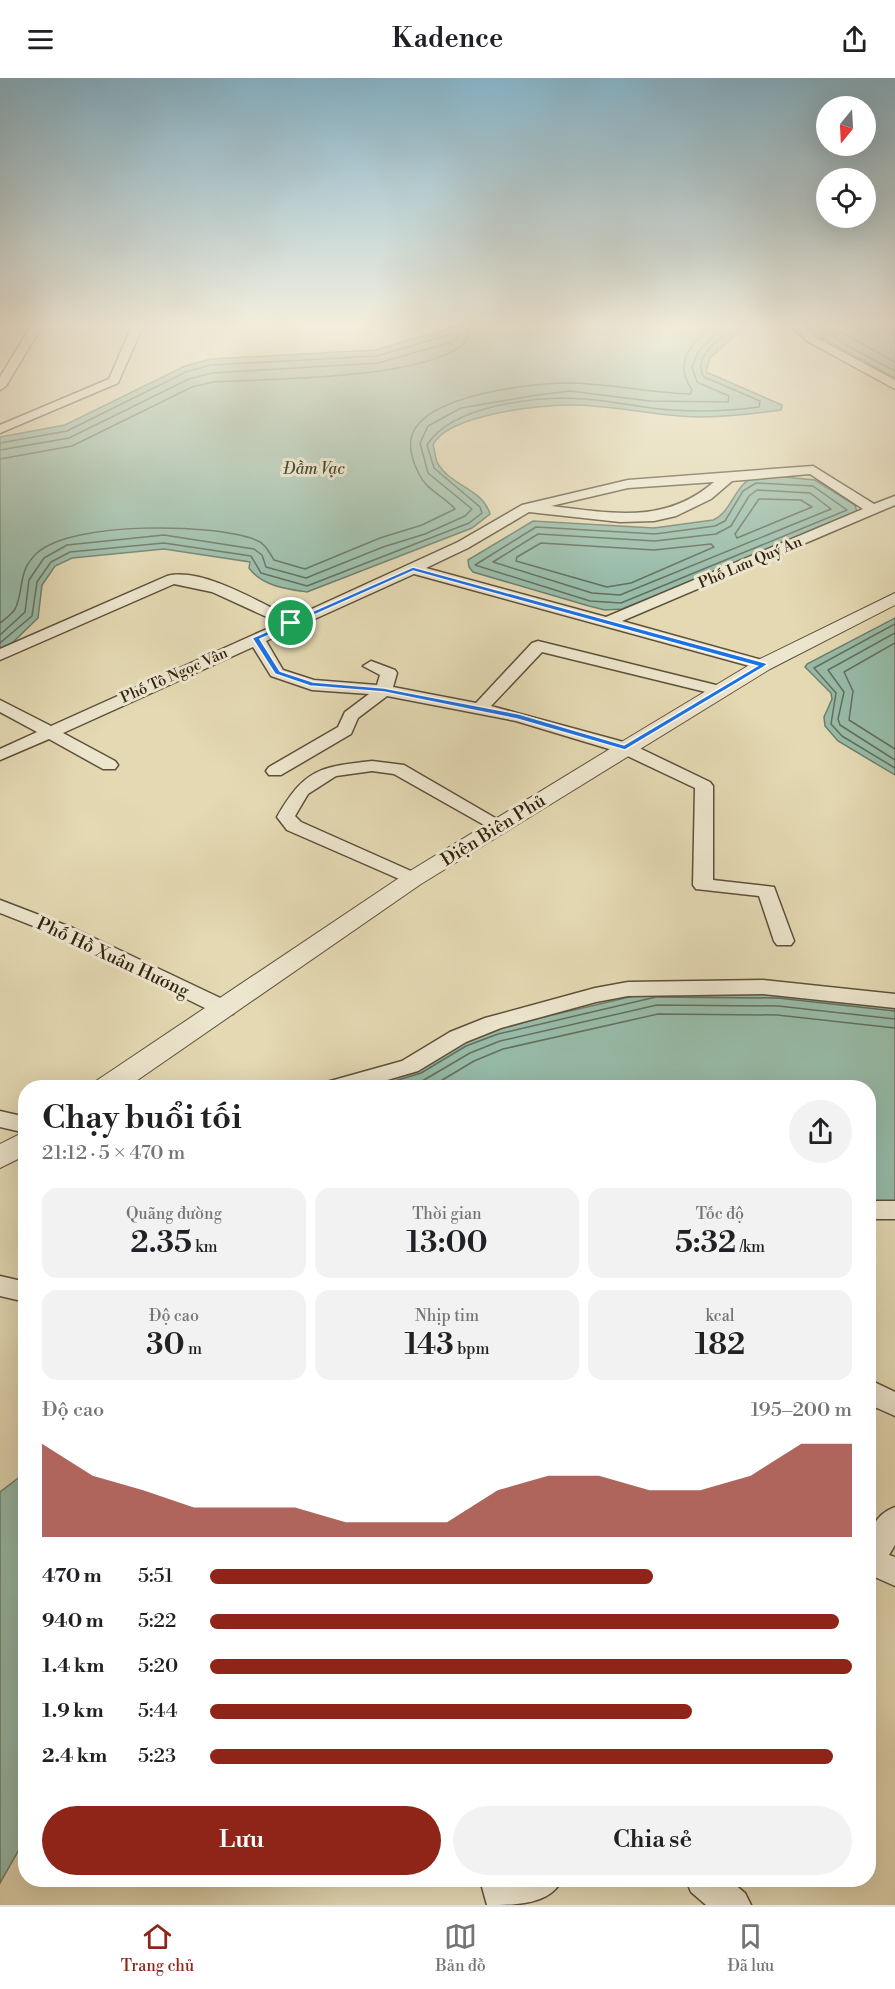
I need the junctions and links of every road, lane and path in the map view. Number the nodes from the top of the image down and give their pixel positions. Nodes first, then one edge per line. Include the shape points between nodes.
1 (42, 411) edge
2 (0, 429) edge
3 (728, 477) junction
4 (895, 500) edge
5 (527, 508) junction
6 (873, 509) junction
7 (413, 569) junction
8 (895, 598) edge
9 (291, 623) junction
10 (605, 623) junction
11 (256, 638) junction
12 (0, 655) edge
13 (763, 665) junction
14 (371, 666) dead end
15 (384, 690) junction
16 (718, 690) junction
17 (0, 705) edge
18 (480, 709) junction
19 (48, 732) junction
20 (625, 747) junction
21 (0, 755) edge
22 (109, 765) dead end
23 (275, 771) dead end
24 (500, 826) junction
25 (413, 879) junction
26 (0, 906) edge
27 (784, 941) dead end
28 (895, 1001) edge
29 (225, 1009) junction
30 (118, 1080) edge
31 (360, 1080) edge
32 (0, 1119) edge
33 (18, 1123) edge
34 (18, 1146) edge
35 (0, 1158) edge
36 (876, 1210) edge
37 (895, 1210) edge
38 (0, 1286) edge
39 (18, 1290) edge
40 (876, 1394) edge
41 (895, 1405) edge
42 (895, 1520) edge
43 (876, 1549) edge
44 (876, 1563) edge
45 (895, 1572) edge
46 (499, 1887) edge
47 (534, 1887) edge
48 (711, 1887) edge
49 (505, 1905) edge
50 (733, 1905) edge

1 - 2 street
3 - 5 street, Phố Tô Ngọc Vân via 628,484
3 - 5 street via 706,496 654,517 620,518
3 - 6 street, Phố Tô Ngọc Vân via 813,470
4 - 6 street, Phố Lưu Quý An
5 - 7 street, Phố Tô Ngọc Vân
6 - 10 street, Phố Lưu Quý An
7 - 9 street, Phố Tô Ngọc Vân
7 - 10 street
8 - 13 street, Điện Biên Phủ
9 - 11 street, Phố Tô Ngọc Vân
9 - 12 street via 213,588 172,579
10 - 13 street
11 - 15 street via 277,673 312,684
11 - 19 street, Phố Tô Ngọc Vân
13 - 16 street, Điện Biên Phủ
14 - 15 street via 389,672
15 - 18 street
15 - 23 street via 351,716 345,730
16 - 18 street via 538,646
16 - 20 street, Điện Biên Phủ
17 - 19 street
18 - 20 street
19 - 21 street, Phố Tô Ngọc Vân
19 - 22 street
20 - 24 street, Điện Biên Phủ
20 - 27 street via 704,786 703,885 767,891
24 - 25 street, Điện Biên Phủ
24 - 25 street via 398,768 372,766 331,771 301,791 286,817 294,826
25 - 29 street, Điện Biên Phủ
26 - 29 street, Phố Hồ Xuân Hương via 66,932
28 - 31 street via 763,987 628,989 493,1023 458,1037 410,1066
29 - 30 street, Điện Biên Phủ
32 - 33 street
34 - 35 street
36 - 37 street
38 - 39 street
40 - 41 street
42 - 43 street
44 - 45 street
46 - 49 street
47 - 49 street
48 - 50 street

